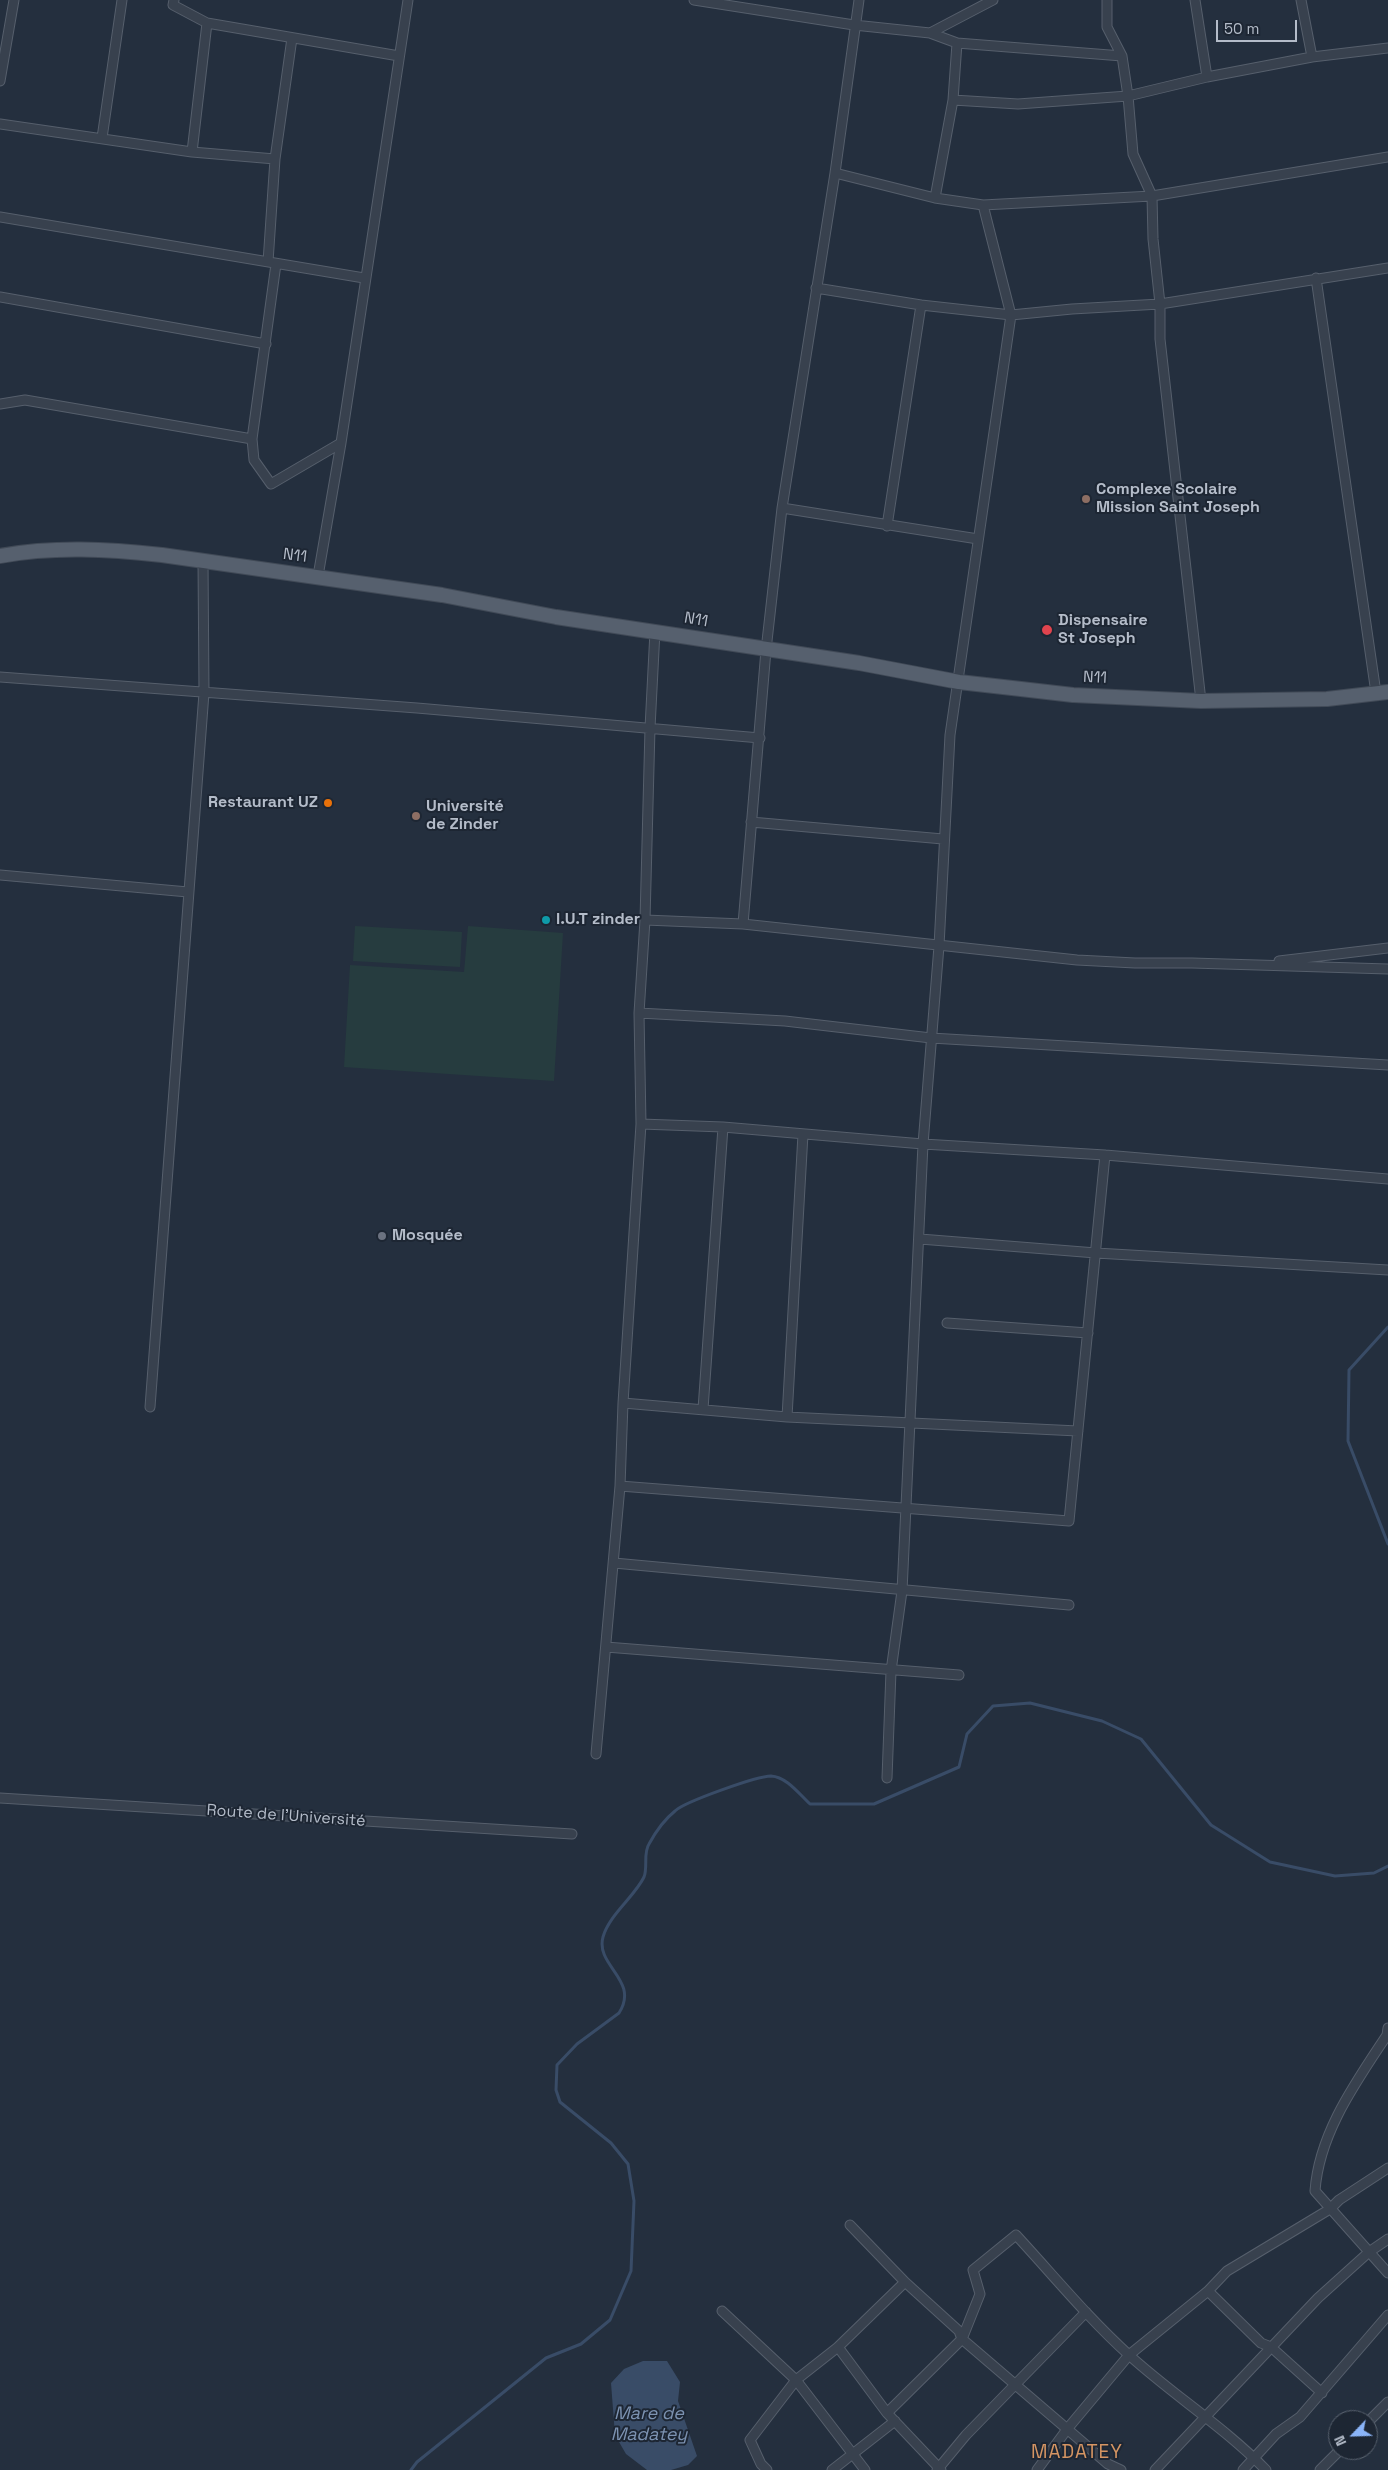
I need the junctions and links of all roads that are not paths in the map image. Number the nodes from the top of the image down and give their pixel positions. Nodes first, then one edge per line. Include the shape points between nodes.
1 (14, 0) edge
2 (122, 0) edge
3 (174, 0) edge
4 (408, 0) edge
5 (694, 0) edge
6 (859, 0) edge
7 (993, 0) edge
8 (1106, 0) edge
9 (1195, 0) edge
10 (1301, 0) edge
11 (207, 22) junction
12 (854, 26) junction
13 (930, 33) junction
14 (292, 38) junction
15 (957, 42) junction
16 (3, 47) edge
17 (1388, 48) edge
18 (400, 56) junction
19 (1122, 56) junction
20 (1312, 57) junction
21 (1206, 77) junction
22 (0, 81) edge
23 (1128, 96) junction
24 (953, 100) junction
25 (0, 124) edge
26 (102, 138) junction
27 (192, 152) junction
28 (1388, 157) edge
29 (275, 159) junction
30 (835, 173) junction
31 (1152, 196) junction
32 (936, 198) junction
33 (983, 205) junction
34 (0, 217) edge
35 (272, 263) junction
36 (1388, 268) edge
37 (364, 278) junction
38 (1316, 278) junction
39 (816, 288) junction
40 (0, 298) edge
41 (1160, 304) junction
42 (920, 305) junction
43 (1011, 315) junction
44 (266, 344) junction
45 (0, 404) edge
46 (252, 439) junction
47 (341, 443) junction
48 (782, 508) junction
49 (887, 526) junction
50 (978, 539) junction
51 (0, 556) edge
52 (203, 561) junction
53 (318, 576) junction
54 (655, 631) junction
55 (766, 650) junction
56 (0, 678) edge
57 (959, 682) junction
58 (204, 693) junction
59 (1382, 693) edge
60 (1201, 701) junction
61 (650, 728) junction
62 (760, 738) junction
63 (751, 822) junction
64 (943, 839) junction
65 (0, 875) edge
66 (188, 892) junction
67 (645, 920) junction
68 (743, 924) junction
69 (939, 946) junction
70 (1388, 948) edge
71 (1248, 964) junction
72 (1388, 969) edge
73 (640, 1012) junction
74 (931, 1038) junction
75 (1388, 1064) edge
76 (640, 1124) junction
77 (723, 1127) junction
78 (804, 1134) junction
79 (923, 1144) junction
80 (1104, 1155) junction
81 (1388, 1179) edge
82 (920, 1239) junction
83 (1096, 1253) junction
84 (1388, 1270) edge
85 (948, 1323) dead end
86 (1088, 1332) junction
87 (622, 1403) junction
88 (150, 1407) dead end
89 (703, 1409) junction
90 (786, 1417) junction
91 (908, 1424) junction
92 (1078, 1430) junction
93 (620, 1486) junction
94 (907, 1509) junction
95 (614, 1563) junction
96 (902, 1591) junction
97 (1069, 1605) dead end
98 (606, 1647) junction
99 (891, 1671) junction
100 (959, 1675) dead end
101 (596, 1754) dead end
102 (887, 1778) dead end
103 (0, 1798) edge
104 (572, 1834) dead end
105 (1388, 2028) edge
106 (1388, 2168) edge
107 (1330, 2209) junction
108 (850, 2226) dead end
109 (1388, 2239) edge
110 (1370, 2252) junction
111 (1388, 2273) edge
112 (905, 2282) junction
113 (1208, 2290) junction
114 (722, 2311) dead end
115 (1086, 2312) junction
116 (1388, 2315) edge
117 (962, 2339) junction
118 (838, 2347) junction
119 (1271, 2347) junction
120 (1129, 2355) junction
121 (796, 2380) junction
122 (1016, 2386) junction
123 (1322, 2393) junction
124 (1388, 2402) edge
125 (887, 2412) junction
126 (1378, 2412) edge
127 (1205, 2417) junction
128 (895, 2421) junction
129 (1068, 2428) junction
130 (853, 2454) junction
131 (1254, 2458) junction
132 (1330, 2460) edge
133 (1106, 2467) edge
134 (939, 2469) edge
135 (767, 2470) edge
136 (832, 2470) edge
137 (865, 2470) edge
138 (1037, 2470) edge
139 (1121, 2470) edge
140 (1155, 2470) edge
141 (1243, 2470) edge
142 (1266, 2470) edge
143 (1320, 2470) edge

1 - 16 street
2 - 26 street
3 - 11 street via 173,6
4 - 18 street
5 - 12 street
6 - 12 street
7 - 13 street
8 - 19 street via 1107,27
9 - 21 street
10 - 20 street
11 - 14 street
11 - 27 street
12 - 13 street
12 - 30 street
13 - 15 street
14 - 18 street
14 - 29 street
15 - 19 street
15 - 24 street
16 - 22 street
17 - 20 street
18 - 37 street
19 - 23 street
20 - 21 street
21 - 23 street
23 - 24 street via 1018,104
23 - 31 street via 1133,154
24 - 32 street
25 - 26 street
26 - 27 street
27 - 29 street
28 - 31 street
29 - 35 street
30 - 32 street
30 - 39 street
31 - 33 street
31 - 41 street
32 - 33 street
33 - 43 street
34 - 35 street
35 - 37 street
35 - 44 street
36 - 38 street
37 - 47 street
38 - 41 street
38 - 59 street
39 - 42 street
39 - 48 street
40 - 44 street
41 - 43 street
41 - 60 street via 1160,339
42 - 43 street
42 - 49 street
43 - 50 street
44 - 46 street
45 - 46 street via 25,400
46 - 47 street via 254,460 271,484
47 - 53 street
48 - 49 street
48 - 55 street
49 - 50 street
50 - 57 street
51 - 52 main road, N11 via 68,549 118,550
52 - 53 main road, N11
52 - 58 street
53 - 54 main road, N11
54 - 55 main road, N11
54 - 61 street
55 - 57 main road, N11
55 - 62 street
56 - 58 street
57 - 60 main road, N11 via 1073,694
57 - 64 street via 950,734
58 - 61 street
58 - 66 street
59 - 60 main road, N11 via 1308,700
61 - 62 street
61 - 67 street
62 - 63 street
63 - 64 street
63 - 68 street
64 - 69 street
65 - 66 street
66 - 88 street
67 - 68 street
67 - 73 street
68 - 69 street
69 - 71 street via 1135,963
69 - 74 street
70 - 71 street
71 - 72 street
73 - 74 street via 785,1021
73 - 76 street
74 - 75 street
74 - 79 street
76 - 77 street
76 - 87 street
77 - 78 street
77 - 89 street
78 - 79 street
78 - 90 street
79 - 80 street
79 - 82 street
80 - 81 street
80 - 83 street
82 - 83 street
82 - 91 street
83 - 84 street
83 - 86 street
85 - 86 street
86 - 92 street
87 - 89 street
87 - 93 street
89 - 90 street
90 - 91 street
91 - 92 street
91 - 94 street
92 - 94 street via 1069,1522
93 - 94 street
93 - 95 street
94 - 96 street
95 - 96 street
95 - 98 street
96 - 97 street
96 - 99 street
98 - 99 street
98 - 101 street
99 - 100 street
99 - 102 street
103 - 104 street, Route de l'Université
105 - 107 street via 1387,2035 1344,2102 1317,2166 1315,2191
106 - 107 street
107 - 110 street
107 - 113 street via 1227,2271
108 - 112 street
109 - 110 street
110 - 111 street
110 - 119 street via 1318,2298
112 - 117 street via 959,2330
112 - 118 street
113 - 119 street via 1261,2343
113 - 120 street
114 - 121 street
115 - 117 street via 1016,2235 973,2270 980,2294
115 - 120 street
115 - 122 street
116 - 123 street
117 - 122 street
117 - 125 street
118 - 121 street
118 - 125 street
119 - 123 street
119 - 127 street
120 - 127 street
120 - 129 street
121 - 130 street
121 - 135 street via 750,2440
122 - 129 street
122 - 134 street via 966,2435
123 - 131 street
124 - 126 street
125 - 128 street
127 - 131 street
127 - 140 street
128 - 130 street
128 - 134 street
129 - 133 street
129 - 138 street
130 - 136 street
130 - 137 street
131 - 141 street
131 - 142 street
132 - 143 street
133 - 139 street

